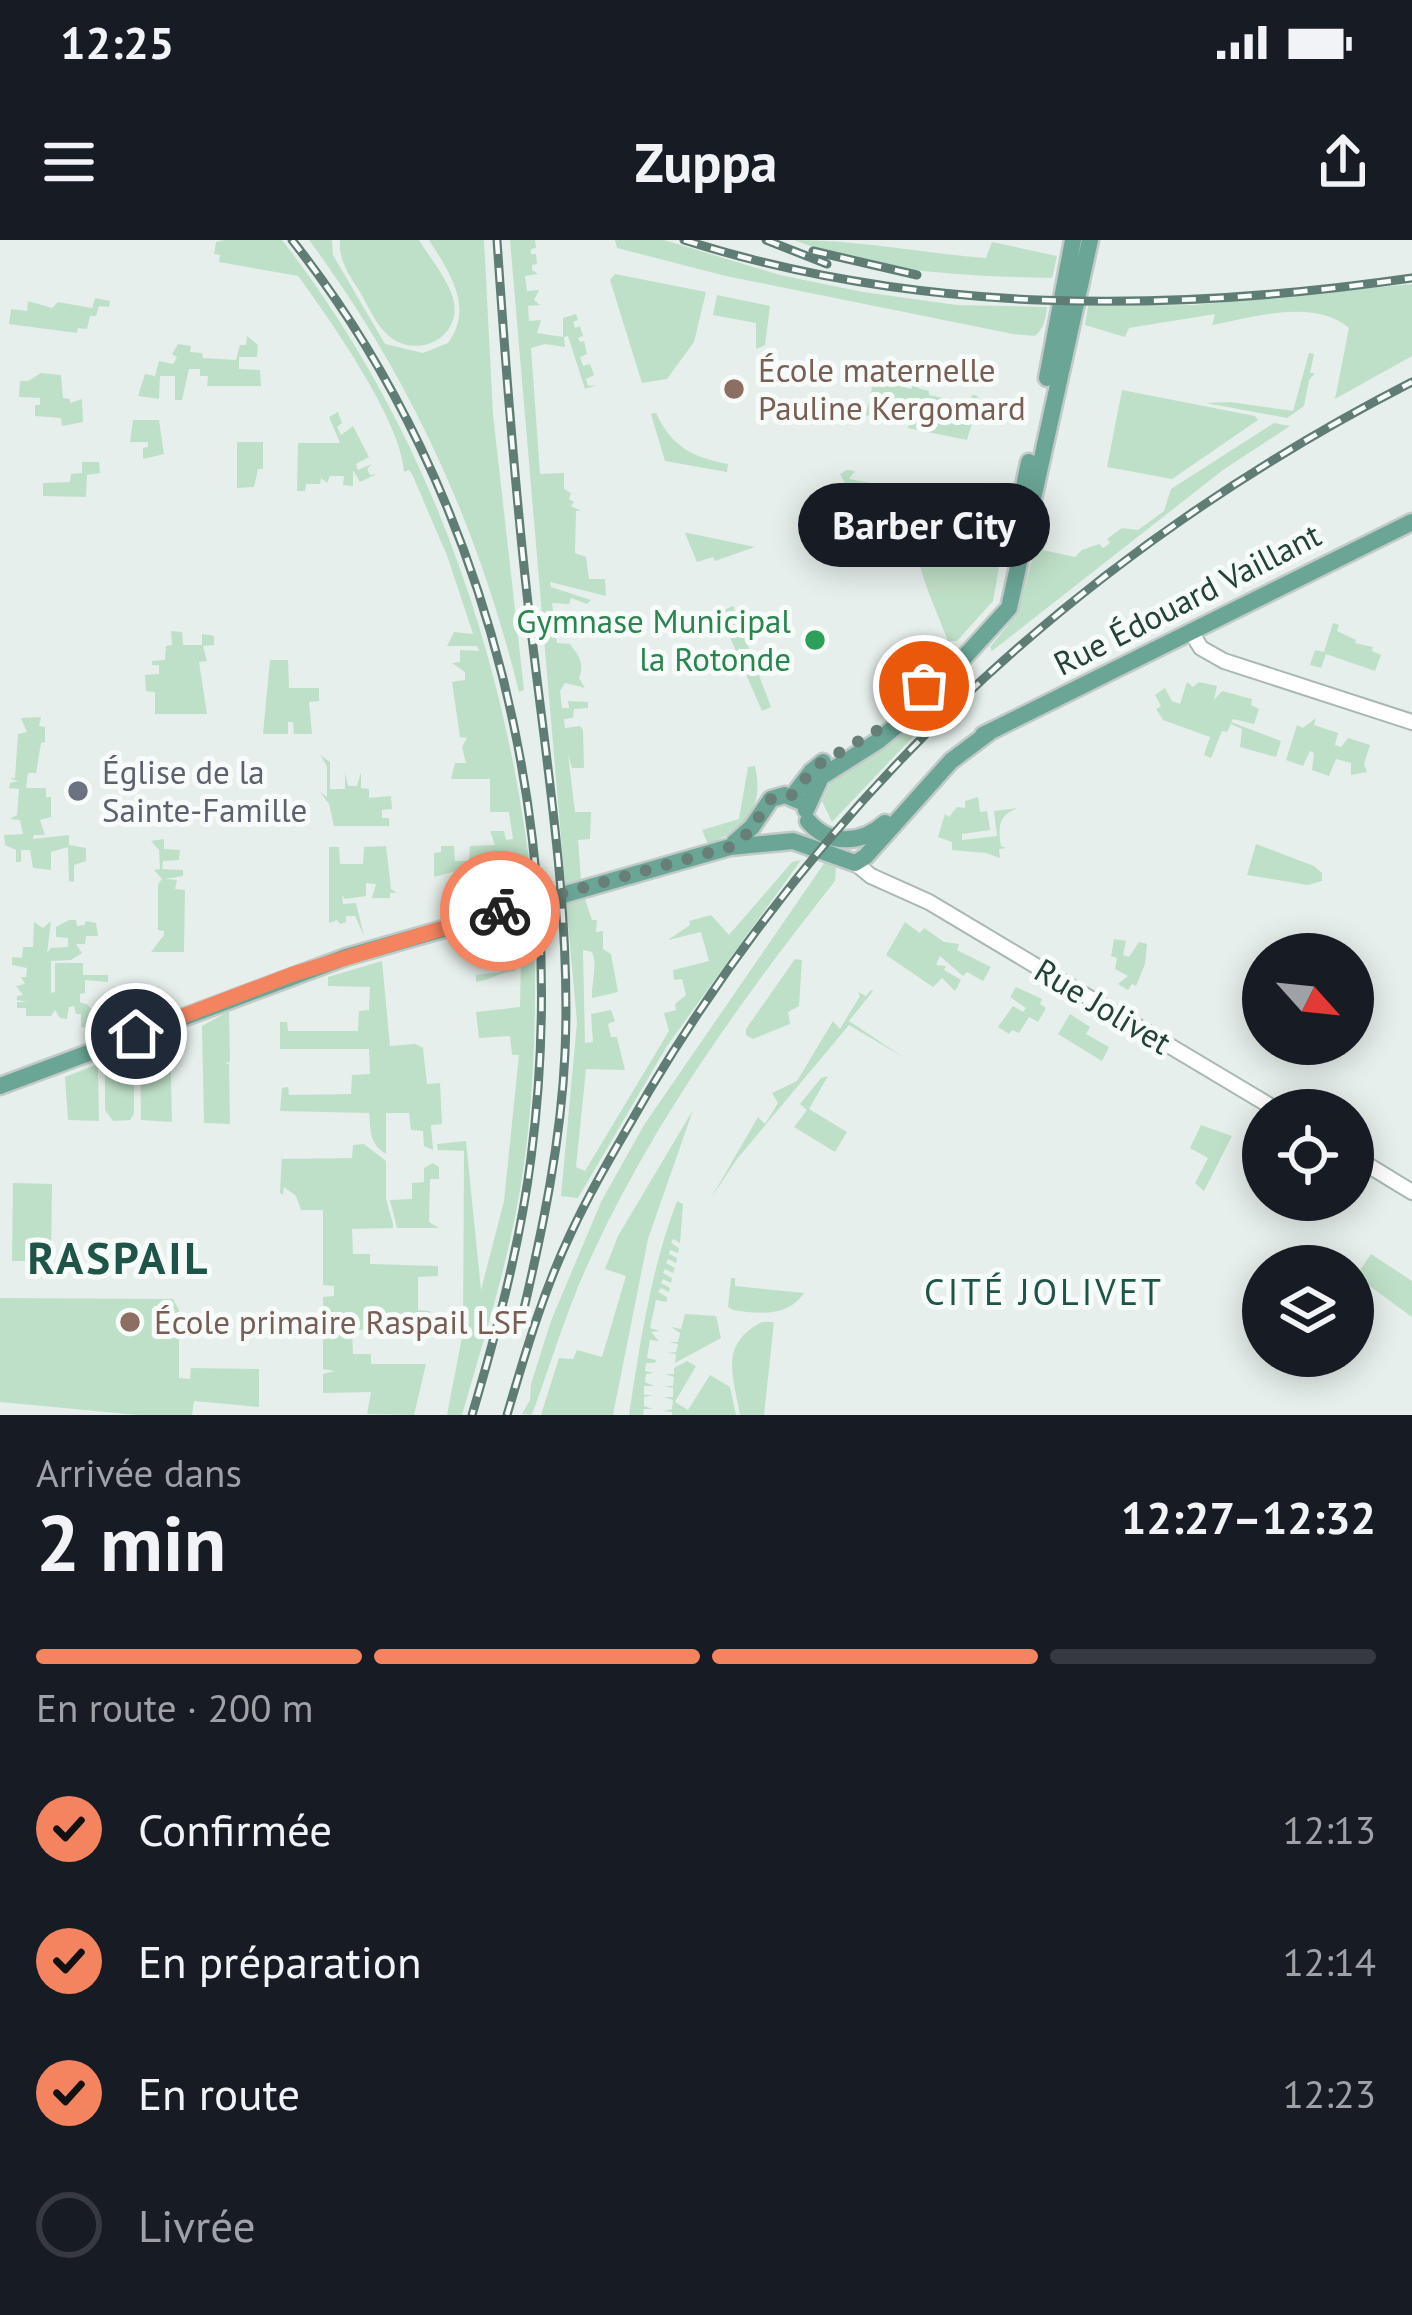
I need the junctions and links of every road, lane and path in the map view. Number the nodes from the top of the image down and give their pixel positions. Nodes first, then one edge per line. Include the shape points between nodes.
1 (1073, 240) edge
2 (1090, 240) edge
3 (1412, 522) edge
4 (1191, 632) junction
5 (1412, 722) edge
6 (991, 731) junction
7 (802, 809) junction
8 (761, 812) junction
9 (773, 841) junction
10 (793, 842) junction
11 (730, 847) junction
12 (855, 863) junction
13 (0, 1086) edge
14 (1242, 1089) edge
15 (1374, 1169) edge
16 (1412, 1192) edge

1 - 7 main road via 999,604 896,715 816,766
2 - 7 main road via 1010,608 919,707 821,777
3 - 4 main road, Rue Édouard Vaillant
4 - 5 street via 1224,661
4 - 6 main road, Rue Édouard Vaillant
6 - 7 main road, Rue Édouard Vaillant via 952,750 866,836 816,831
6 - 12 main road, Rue Édouard Vaillant via 951,761
7 - 8 main road via 771,799
7 - 10 main road via 804,833
8 - 9 main road
8 - 11 main road
9 - 10 main road
9 - 11 main road
10 - 12 main road
11 - 13 main road via 346,957
12 - 14 street, Rue Jolivet
15 - 16 street

